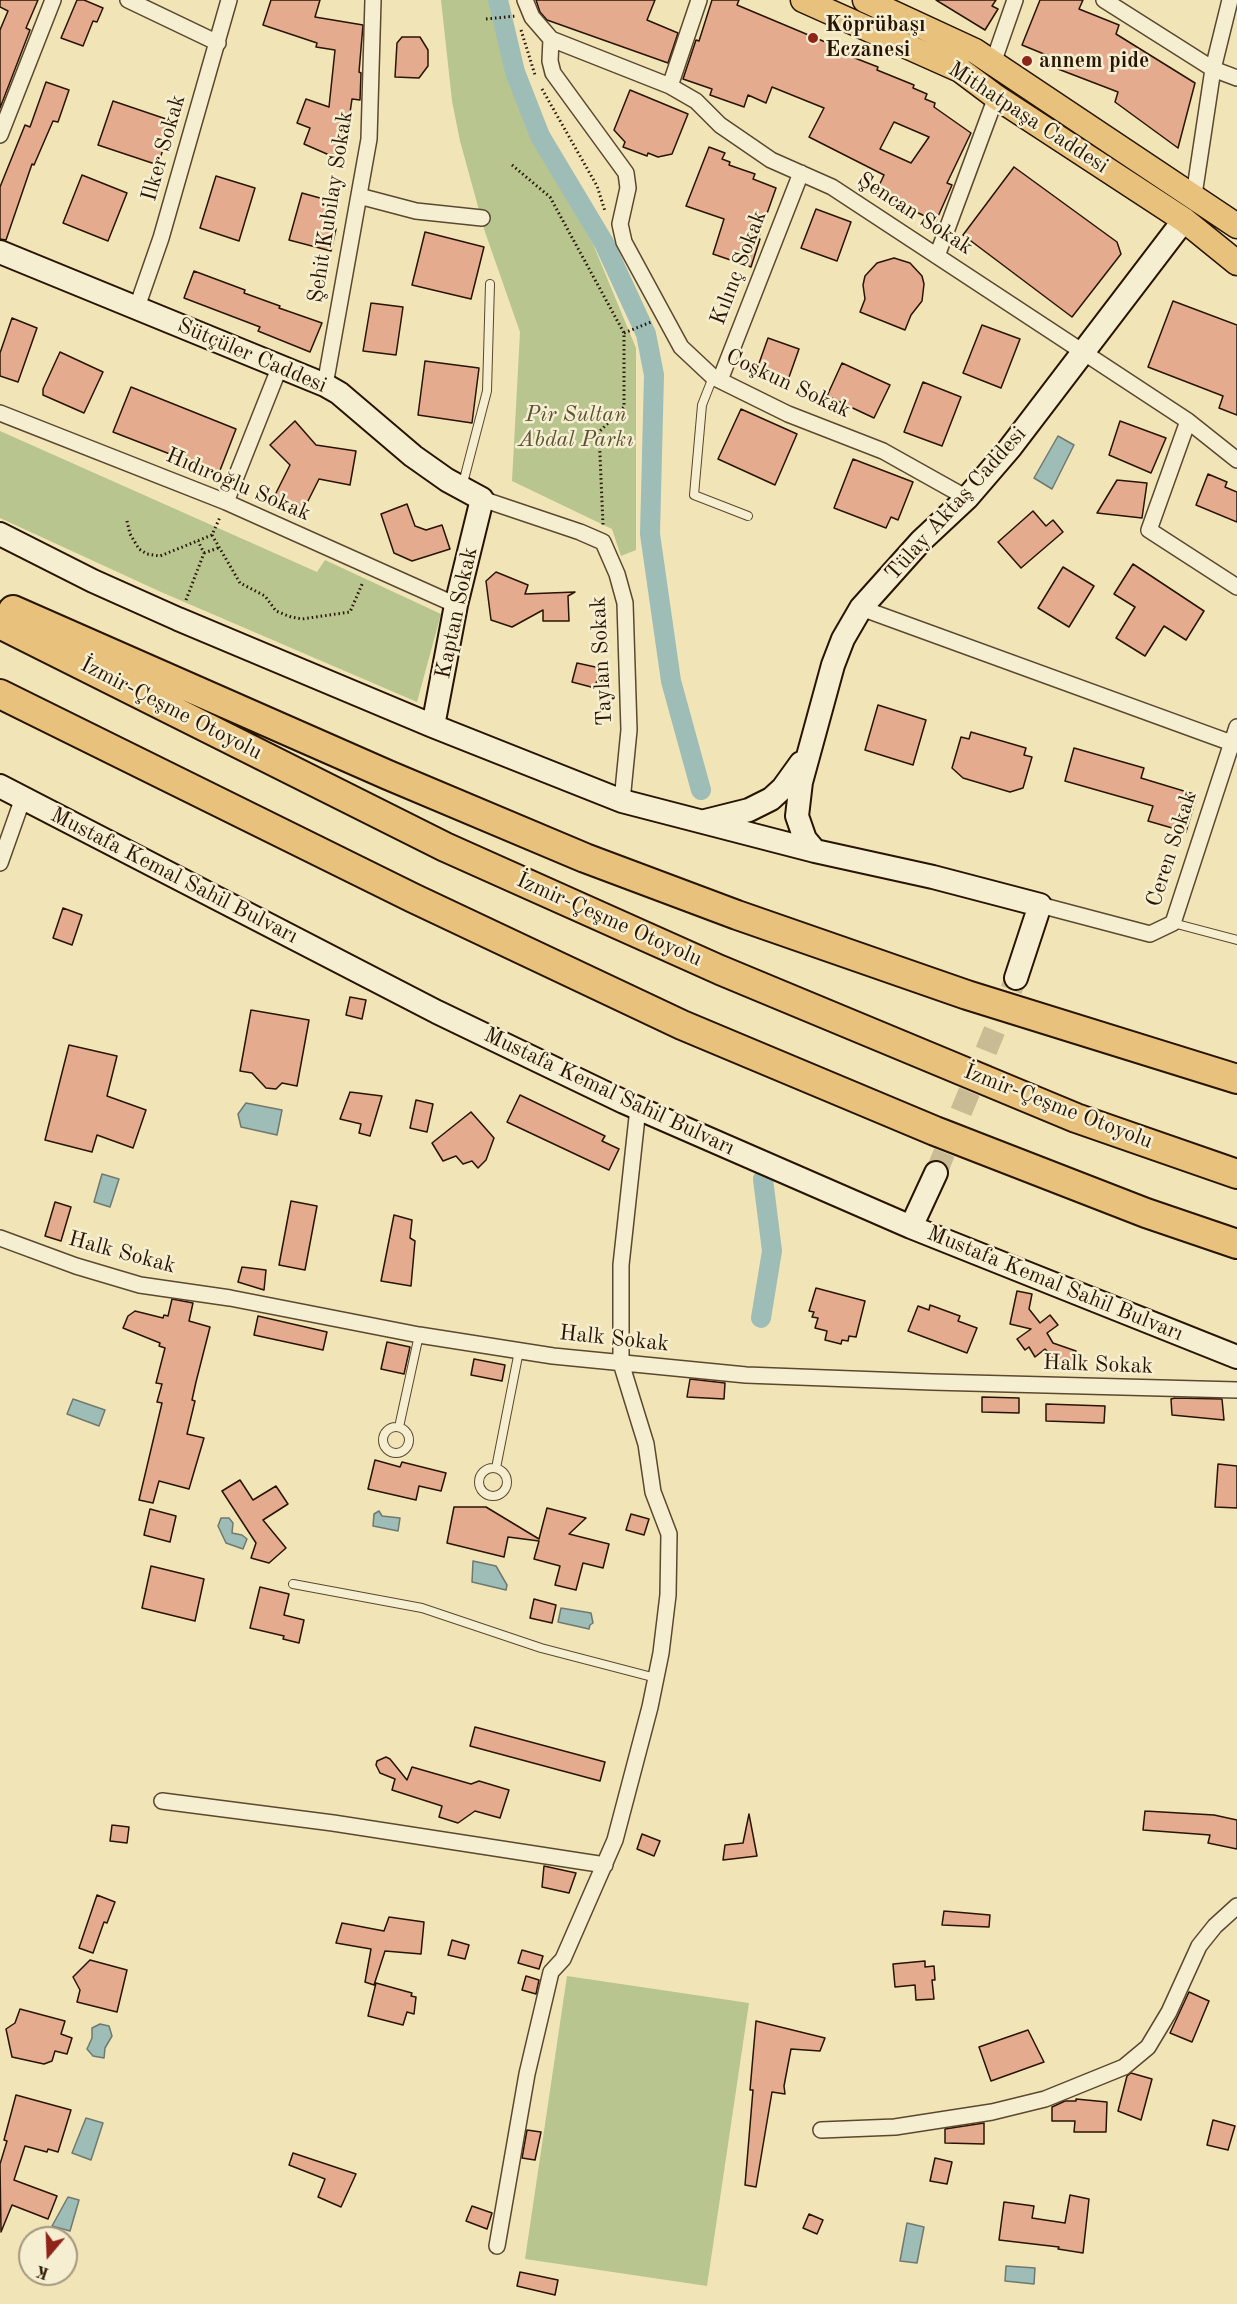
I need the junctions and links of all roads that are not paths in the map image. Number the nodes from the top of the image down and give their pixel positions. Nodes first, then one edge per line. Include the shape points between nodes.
1 (53, 0) edge
2 (128, 0) edge
3 (230, 0) edge
4 (373, 0) edge
5 (525, 0) edge
6 (699, 0) edge
7 (803, 0) edge
8 (865, 0) edge
9 (1015, 0) edge
10 (1104, 0) edge
11 (1230, 0) edge
12 (551, 39) junction
13 (218, 43) junction
14 (993, 63) junction
15 (1213, 69) junction
16 (1237, 78) edge
17 (670, 86) junction
18 (996, 97) junction
19 (0, 135) edge
20 (801, 173) junction
21 (1194, 195) junction
22 (358, 196) junction
23 (482, 218) dead end
24 (1184, 220) junction
25 (1237, 226) edge
26 (0, 252) edge
27 (937, 256) junction
28 (1237, 263) edge
29 (490, 284) dead end
30 (137, 307) junction
31 (1084, 353) junction
32 (280, 366) junction
33 (717, 378) junction
34 (325, 385) junction
35 (0, 413) edge
36 (1188, 421) junction
37 (1237, 460) edge
38 (461, 488) junction
39 (967, 498) junction
40 (482, 499) junction
41 (226, 502) junction
42 (748, 516) dead end
43 (0, 534) edge
44 (1237, 587) edge
45 (456, 605) junction
46 (0, 606) edge
47 (861, 608) junction
48 (0, 624) edge
49 (0, 694) edge
50 (433, 726) junction
51 (1237, 727) edge
52 (1234, 744) edge
53 (810, 749) junction
54 (0, 786) edge
55 (798, 797) junction
56 (23, 798) junction
57 (771, 799) junction
58 (622, 801) junction
59 (700, 822) junction
60 (762, 837) junction
61 (815, 851) junction
62 (0, 863) edge
63 (1040, 905) junction
64 (1173, 923) junction
65 (1237, 940) edge
66 (1016, 978) tunnel mouth
67 (1237, 1079) edge
68 (638, 1108) junction
69 (936, 1173) tunnel mouth
70 (1237, 1174) edge
71 (1146, 1213) junction
72 (911, 1227) junction
73 (0, 1238) edge
74 (1237, 1244) edge
75 (1237, 1256) edge
76 (419, 1335) junction
77 (519, 1351) junction
78 (1237, 1357) edge
79 (621, 1363) junction
80 (1237, 1390) edge
81 (399, 1427) dead end
82 (496, 1468) dead end
83 (293, 1584) dead end
84 (656, 1678) junction
85 (162, 1801) dead end
86 (605, 1865) junction
87 (1237, 1906) edge
88 (821, 2130) dead end
89 (497, 2246) dead end

1 - 19 street
2 - 13 street
3 - 13 street, Ilker Sokak
4 - 22 street, Şehit Kubilay Sokak via 369,139
5 - 12 street via 532,17
6 - 17 street
7 - 18 main road, Mithatpaşa Caddesi via 960,70
8 - 14 main road, Mithatpaşa Caddesi
9 - 14 street
10 - 15 street
11 - 15 street
12 - 17 street, Şencan Sokak
12 - 33 street, Coşkun Sokak via 553,73 626,173 628,188 620,224 624,242 681,347
13 - 30 street, Ilker Sokak
14 - 21 main road, Mithatpaşa Caddesi
15 - 16 street
15 - 21 street
17 - 20 street, Şencan Sokak via 696,101 720,125 771,160
18 - 24 main road, Mithatpaşa Caddesi
18 - 27 street
20 - 27 street, Şencan Sokak via 832,187
20 - 33 street, Kılınç Sokak
21 - 25 main road, Mithatpaşa Caddesi
22 - 23 street via 416,211
22 - 34 street, Şehit Kubilay Sokak
24 - 28 main road, Mithatpaşa Caddesi
24 - 31 street, Tülay Aktaş Caddesi
26 - 30 street, Sütçüler Caddesi
27 - 31 street, Şencan Sokak
29 - 38 lane via 487,391
30 - 32 street, Sütçüler Caddesi
31 - 36 street, Şencan Sokak
31 - 39 street, Tülay Aktaş Caddesi
32 - 34 street, Sütçüler Caddesi
32 - 41 street
33 - 39 street, Coşkun Sokak via 789,414 883,451
33 - 42 lane via 702,405 694,495
34 - 38 street, Sütçüler Caddesi via 413,456
35 - 41 street, Hıdıroğlu Sokak
36 - 37 street, Şencan Sokak
36 - 44 street via 1149,530
38 - 40 street, Sütçüler Caddesi
39 - 47 street, Tülay Aktaş Caddesi
40 - 45 street, Kaptan Sokak
40 - 58 street, Taylan Sokak via 603,542 625,603 629,730
41 - 45 street, Hıdıroğlu Sokak
43 - 50 street via 178,619
45 - 50 street, Kaptan Sokak
46 - 67 highway via 585,858 967,995
47 - 52 street
47 - 53 street, Tülay Aktaş Caddesi via 833,665
48 - 70 highway, İzmir-Çeşme Otoyolu via 445,847 710,965 1076,1118
49 - 71 highway via 682,1026 934,1131
50 - 58 street
51 - 52 street, Ceren Sokak
52 - 64 street, Ceren Sokak
53 - 55 street, Tülay Aktaş Caddesi
53 - 57 street
54 - 56 street, Mustafa Kemal Sahil Bulvarı
55 - 60 street via 780,826
55 - 61 street via 801,831
56 - 62 street
56 - 68 street, Mustafa Kemal Sahil Bulvarı via 437,1012
57 - 59 street via 748,810
57 - 60 street via 760,821
58 - 59 street
59 - 60 street
60 - 61 street
61 - 63 street
63 - 64 street, Ceren Sokak via 1150,934
63 - 66 street
64 - 65 lane
68 - 72 street, Mustafa Kemal Sahil Bulvarı
68 - 79 street via 621,1265
69 - 72 street
71 - 74 highway
71 - 75 highway
72 - 78 street, Mustafa Kemal Sahil Bulvarı
73 - 76 street, Halk Sokak via 141,1286 230,1298
76 - 77 street, Halk Sokak
76 - 81 lane
77 - 79 street, Halk Sokak
77 - 82 lane
79 - 80 street, Halk Sokak via 746,1375
79 - 84 street via 646,1444 653,1492 669,1534 668,1595
83 - 84 lane via 422,1608 541,1648
84 - 86 street via 615,1840
85 - 86 street
86 - 89 street via 562,1959 551,1972 527,2074
87 - 88 street via 1199,1946 1148,2047 1124,2067 1045,2099 992,2112 895,2127

